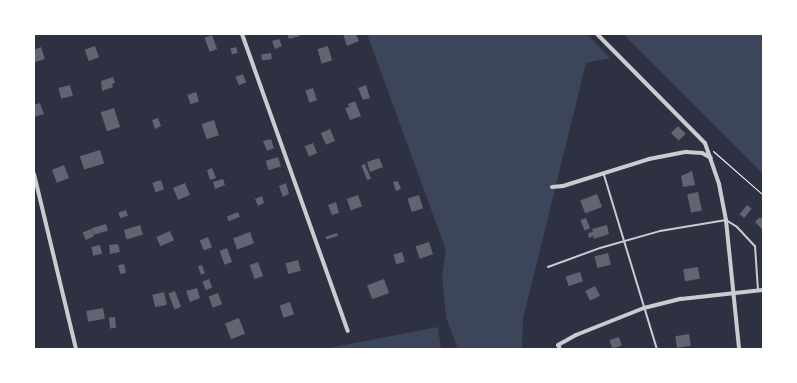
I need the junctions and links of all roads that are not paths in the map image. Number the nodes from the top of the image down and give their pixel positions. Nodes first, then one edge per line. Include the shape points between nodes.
1 (242, 34) edge
2 (597, 34) edge
3 (711, 158) junction
4 (603, 173) junction
5 (34, 174) edge
6 (552, 187) dead end
7 (726, 220) junction
8 (623, 241) junction
9 (548, 268) dead end
10 (761, 290) edge
11 (734, 292) junction
12 (644, 308) junction
13 (348, 331) dead end
14 (76, 349) edge
15 (560, 349) edge
16 (657, 349) edge
17 (739, 349) edge

1 - 13 street
2 - 3 street via 705,144
3 - 4 street via 702,153 686,152
3 - 7 street
4 - 6 street
4 - 8 lane
5 - 14 street
7 - 8 lane
7 - 10 lane via 755,246
7 - 11 street
8 - 9 lane
8 - 12 lane
10 - 11 street
11 - 12 street
11 - 17 street
12 - 15 street via 576,335 558,345
12 - 16 lane

